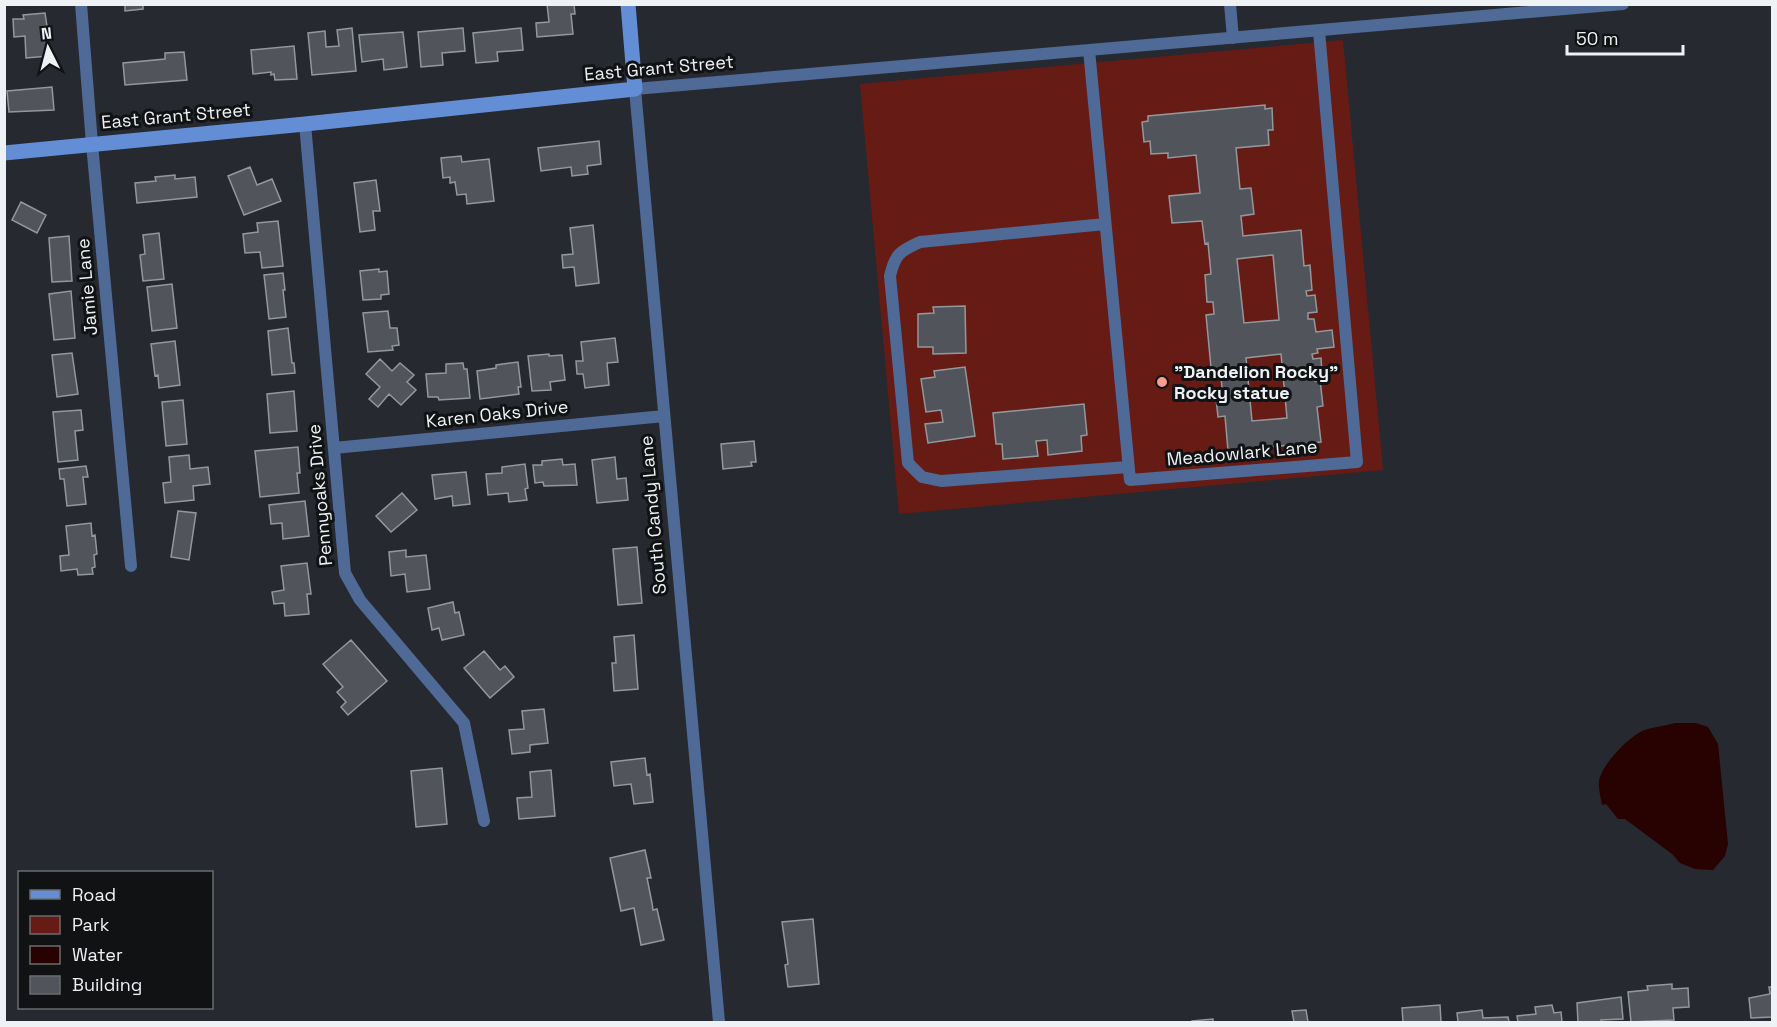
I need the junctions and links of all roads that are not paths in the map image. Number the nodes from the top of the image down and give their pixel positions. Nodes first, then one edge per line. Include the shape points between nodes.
1 (81, 4) edge
2 (628, 4) edge
3 (1230, 4) edge
4 (1623, 4) edge
5 (1318, 31) junction
6 (1233, 38) junction
7 (1089, 50) junction
8 (635, 89) junction
9 (305, 124) junction
10 (92, 144) junction
11 (4, 153) edge
12 (1105, 224) junction
13 (664, 416) junction
14 (334, 448) junction
15 (1128, 467) junction
16 (131, 566) dead end
17 (484, 821) dead end
18 (719, 1023) edge

1 - 10 street, Jamie Lane
2 - 8 main road, South Candy Lane
3 - 6 street
4 - 5 street, East Grant Street
5 - 6 street, East Grant Street
5 - 15 street, Meadowlark Lane via 1357,462 1130,480
6 - 7 street, East Grant Street
7 - 8 street, East Grant Street
7 - 12 street
8 - 9 main road, East Grant Street
8 - 13 street, South Candy Lane
9 - 10 main road, East Grant Street
9 - 14 street, Pennyoaks Drive
10 - 11 main road, East Grant Street
10 - 16 street, Jamie Lane
12 - 15 street
12 - 15 street via 920,242 894,259 890,276 908,462 922,477 941,481
13 - 14 street, Karen Oaks Drive
13 - 18 street, South Candy Lane
14 - 17 street, Pennyoaks Drive via 345,573 360,600 464,723

